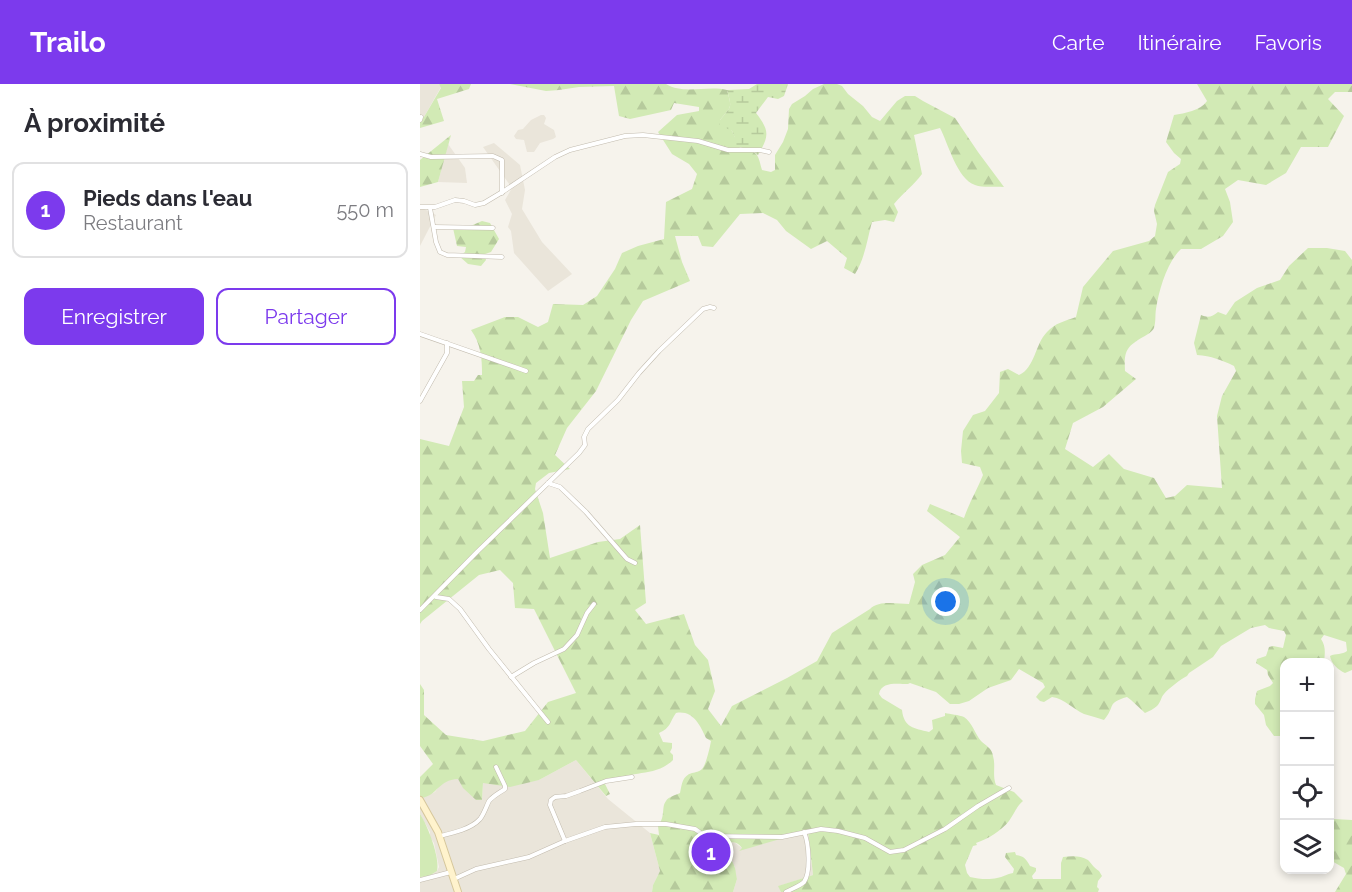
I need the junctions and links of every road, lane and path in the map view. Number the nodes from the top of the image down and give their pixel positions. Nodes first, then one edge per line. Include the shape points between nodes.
1 (769, 152) dead end
2 (420, 154) edge
3 (502, 193) junction
4 (420, 207) edge
5 (430, 208) junction
6 (434, 227) junction
7 (493, 228) dead end
8 (502, 257) dead end
9 (714, 308) dead end
10 (420, 334) edge
11 (447, 343) junction
12 (526, 370) dead end
13 (420, 401) edge
14 (548, 483) junction
15 (635, 563) dead end
16 (435, 596) junction
17 (594, 604) dead end
18 (420, 610) edge
19 (511, 677) junction
20 (548, 722) dead end
21 (496, 767) dead end
22 (632, 777) dead end
23 (1009, 788) dead end
24 (420, 800) edge
25 (804, 832) junction
26 (440, 836) junction
27 (565, 841) junction
28 (453, 876) junction
29 (420, 880) edge
30 (458, 892) edge
31 (786, 892) edge

1 - 3 street via 729,150 698,141 654,136 625,136 570,150
2 - 3 street via 493,156 502,160
3 - 5 street via 475,205 454,200
4 - 5 street
5 - 6 street
6 - 7 street
6 - 8 street via 440,252
9 - 14 street via 703,309 659,351 588,429 579,453
10 - 11 street
11 - 12 street
11 - 13 street via 447,353
14 - 15 street via 560,487
14 - 16 street
16 - 18 street
16 - 19 street via 449,599 460,609
17 - 19 street via 564,650
19 - 20 street
21 - 26 street via 505,789 494,796 474,823
22 - 27 street via 550,800
23 - 25 street via 904,850 890,852 865,838 838,831
24 - 26 main road
25 - 27 street via 782,837 705,836 666,824 636,824 605,827
25 - 31 street via 807,873 803,882
26 - 28 main road
27 - 28 street via 529,857
28 - 29 street
28 - 30 main road

